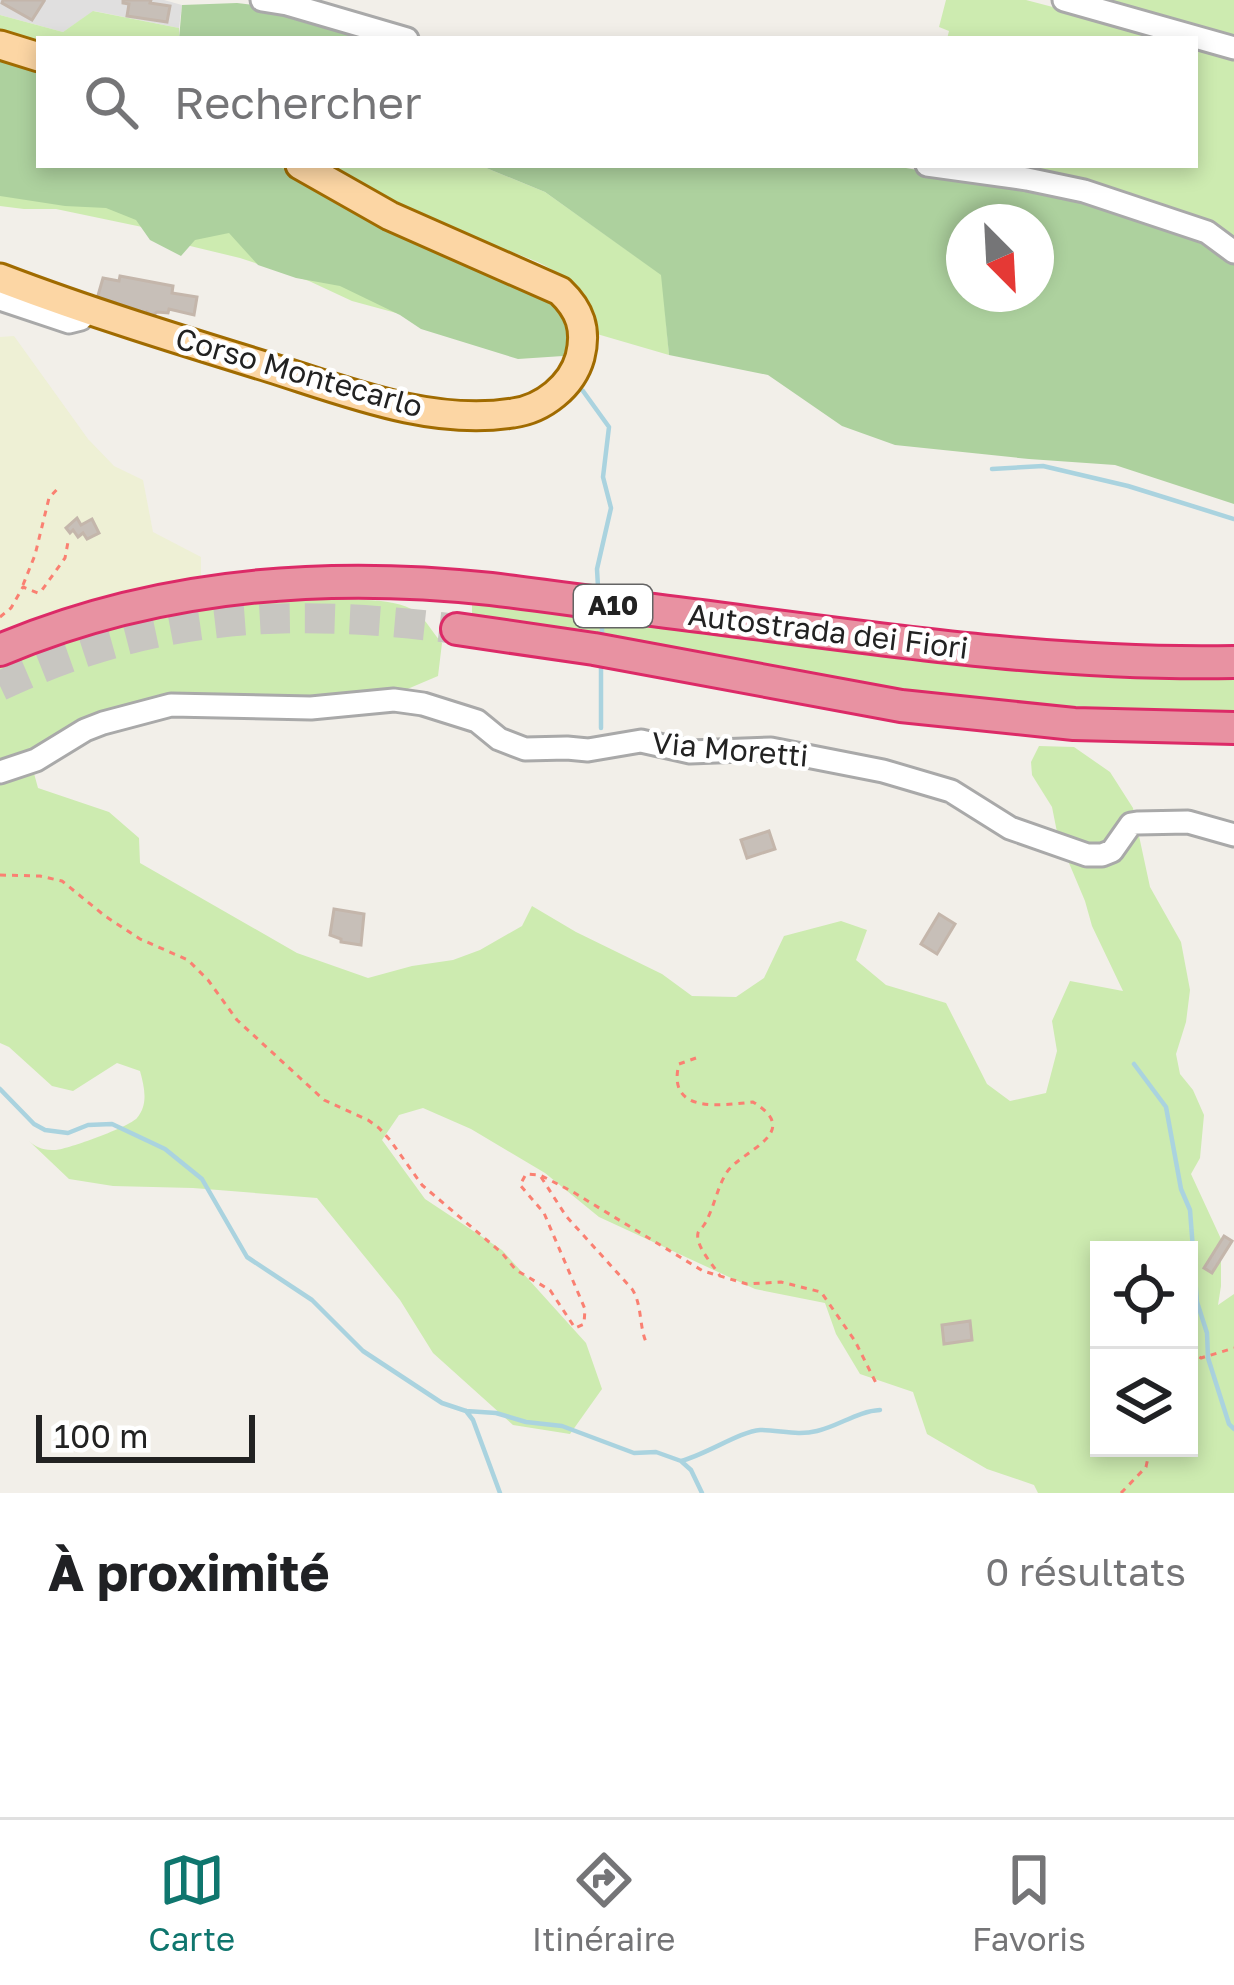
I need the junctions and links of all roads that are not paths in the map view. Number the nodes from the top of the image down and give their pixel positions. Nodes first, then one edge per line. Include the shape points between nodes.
1 (262, 0) edge
2 (1064, 0) edge
3 (397, 36) edge
4 (1192, 36) edge
5 (1198, 38) edge
6 (0, 45) edge
7 (1234, 48) edge
8 (36, 56) edge
9 (306, 168) edge
10 (948, 168) edge
11 (1234, 252) edge
12 (0, 278) edge
13 (0, 299) edge
14 (87, 311) junction
15 (457, 628) tunnel mouth
16 (0, 650) edge
17 (1234, 662) edge
18 (1234, 728) edge
19 (0, 772) edge
20 (1234, 835) edge

1 - 3 street
2 - 4 street
5 - 7 street
6 - 8 main road
9 - 14 main road, Corso Montecarlo via 390,216 560,291 578,311 584,336 563,386 528,410 487,416 387,404
10 - 11 street via 1084,191 1207,232
12 - 14 main road, Corso Montecarlo
13 - 14 street via 69,322
15 - 18 highway, Autostrada dei Fiori / A10 via 901,706 1074,724
16 - 17 highway, Autostrada dei Fiori / A10 via 140,603 344,582 490,589 1042,657
19 - 20 street, Via Moretti via 85,730 171,705 311,708 394,700 477,721 525,749 641,741 690,752 771,749 884,771 951,791 1010,828 1087,855 1112,850 1137,823 1188,822

